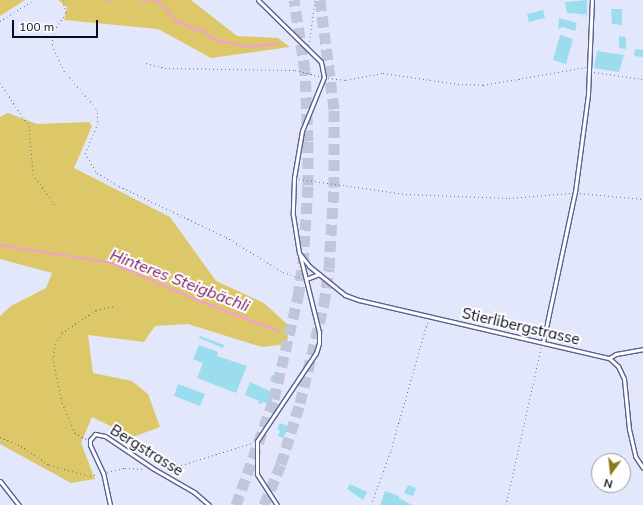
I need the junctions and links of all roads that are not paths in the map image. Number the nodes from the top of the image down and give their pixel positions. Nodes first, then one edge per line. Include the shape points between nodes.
1 (258, 0) edge
2 (592, 0) edge
3 (299, 253) junction
4 (319, 274) junction
5 (306, 279) junction
6 (543, 342) junction
7 (643, 349) edge
8 (609, 358) junction
9 (643, 468) edge
10 (0, 482) edge
11 (19, 505) edge
12 (110, 505) edge
13 (209, 505) edge
14 (277, 505) edge

1 - 3 lane via 309,48 321,62 324,77 302,131 294,178 293,215
2 - 6 lane via 590,72 575,192
3 - 4 lane, Stierlibergstrasse
3 - 5 lane
4 - 5 lane
4 - 6 lane, Stierlibergstrasse via 345,294 359,300
5 - 14 lane via 319,332 316,353 257,441 257,474 261,484
6 - 8 lane, Stierlibergstrasse
7 - 8 lane via 616,354
8 - 9 lane via 618,366 624,379 629,429 635,456
10 - 11 lane
12 - 13 lane, Bergstrasse via 103,473 90,441 96,434 102,434 194,492

